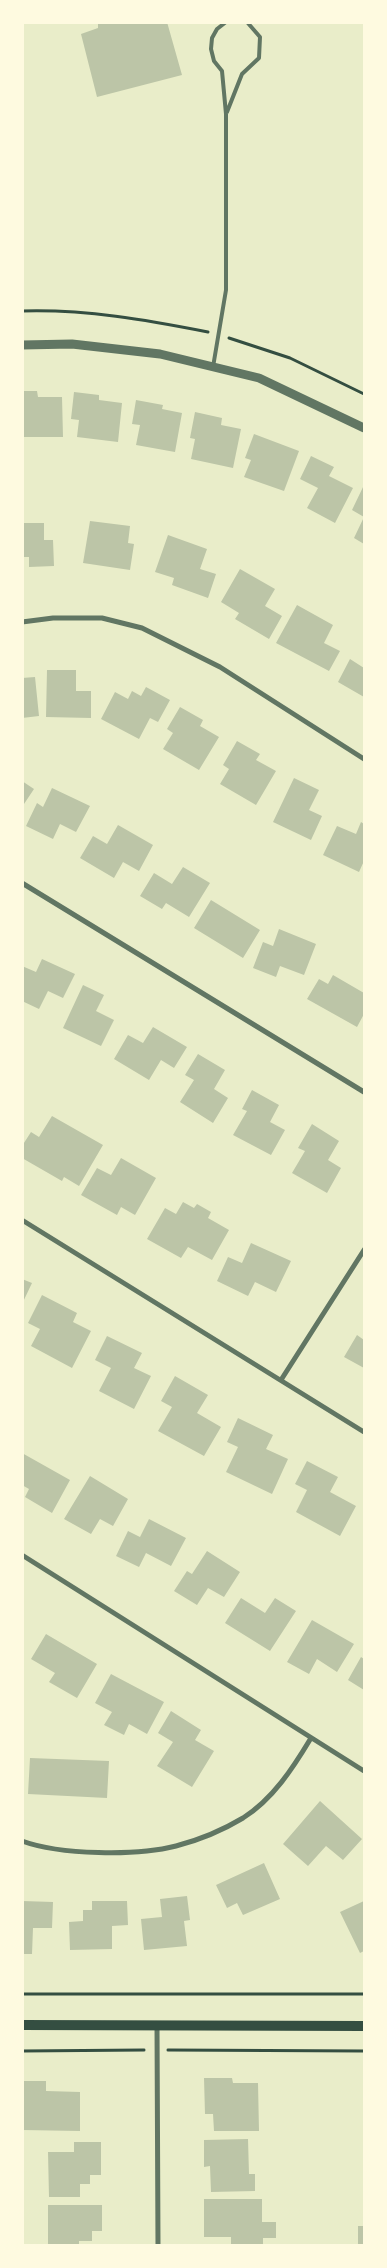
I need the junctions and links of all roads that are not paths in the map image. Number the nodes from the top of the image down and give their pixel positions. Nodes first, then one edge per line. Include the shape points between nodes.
1 (226, 22) edge
2 (247, 22) edge
3 (226, 114) junction
4 (22, 345) edge
5 (213, 367) junction
6 (364, 428) edge
7 (22, 622) edge
8 (364, 759) edge
9 (22, 883) edge
10 (364, 1092) edge
11 (22, 1220) edge
12 (364, 1250) edge
13 (281, 1380) junction
14 (364, 1432) edge
15 (22, 1555) edge
16 (311, 1738) junction
17 (364, 1771) edge
18 (22, 1841) edge
19 (22, 2025) edge
20 (157, 2025) junction
21 (364, 2026) edge
22 (158, 2246) edge

1 - 3 lane via 212,38 211,49 222,72
2 - 3 lane via 260,37 259,58 242,74
3 - 5 lane via 226,290
4 - 5 street via 72,344 151,353
5 - 6 street via 259,378
7 - 8 street via 102,618 142,628 220,667
9 - 10 street
11 - 13 street
12 - 13 street
13 - 14 street
15 - 16 street
16 - 17 street
16 - 18 street via 292,1770 269,1797 243,1818 209,1835 175,1846 109,1853 41,1848
19 - 20 main road
20 - 21 main road
20 - 22 street

